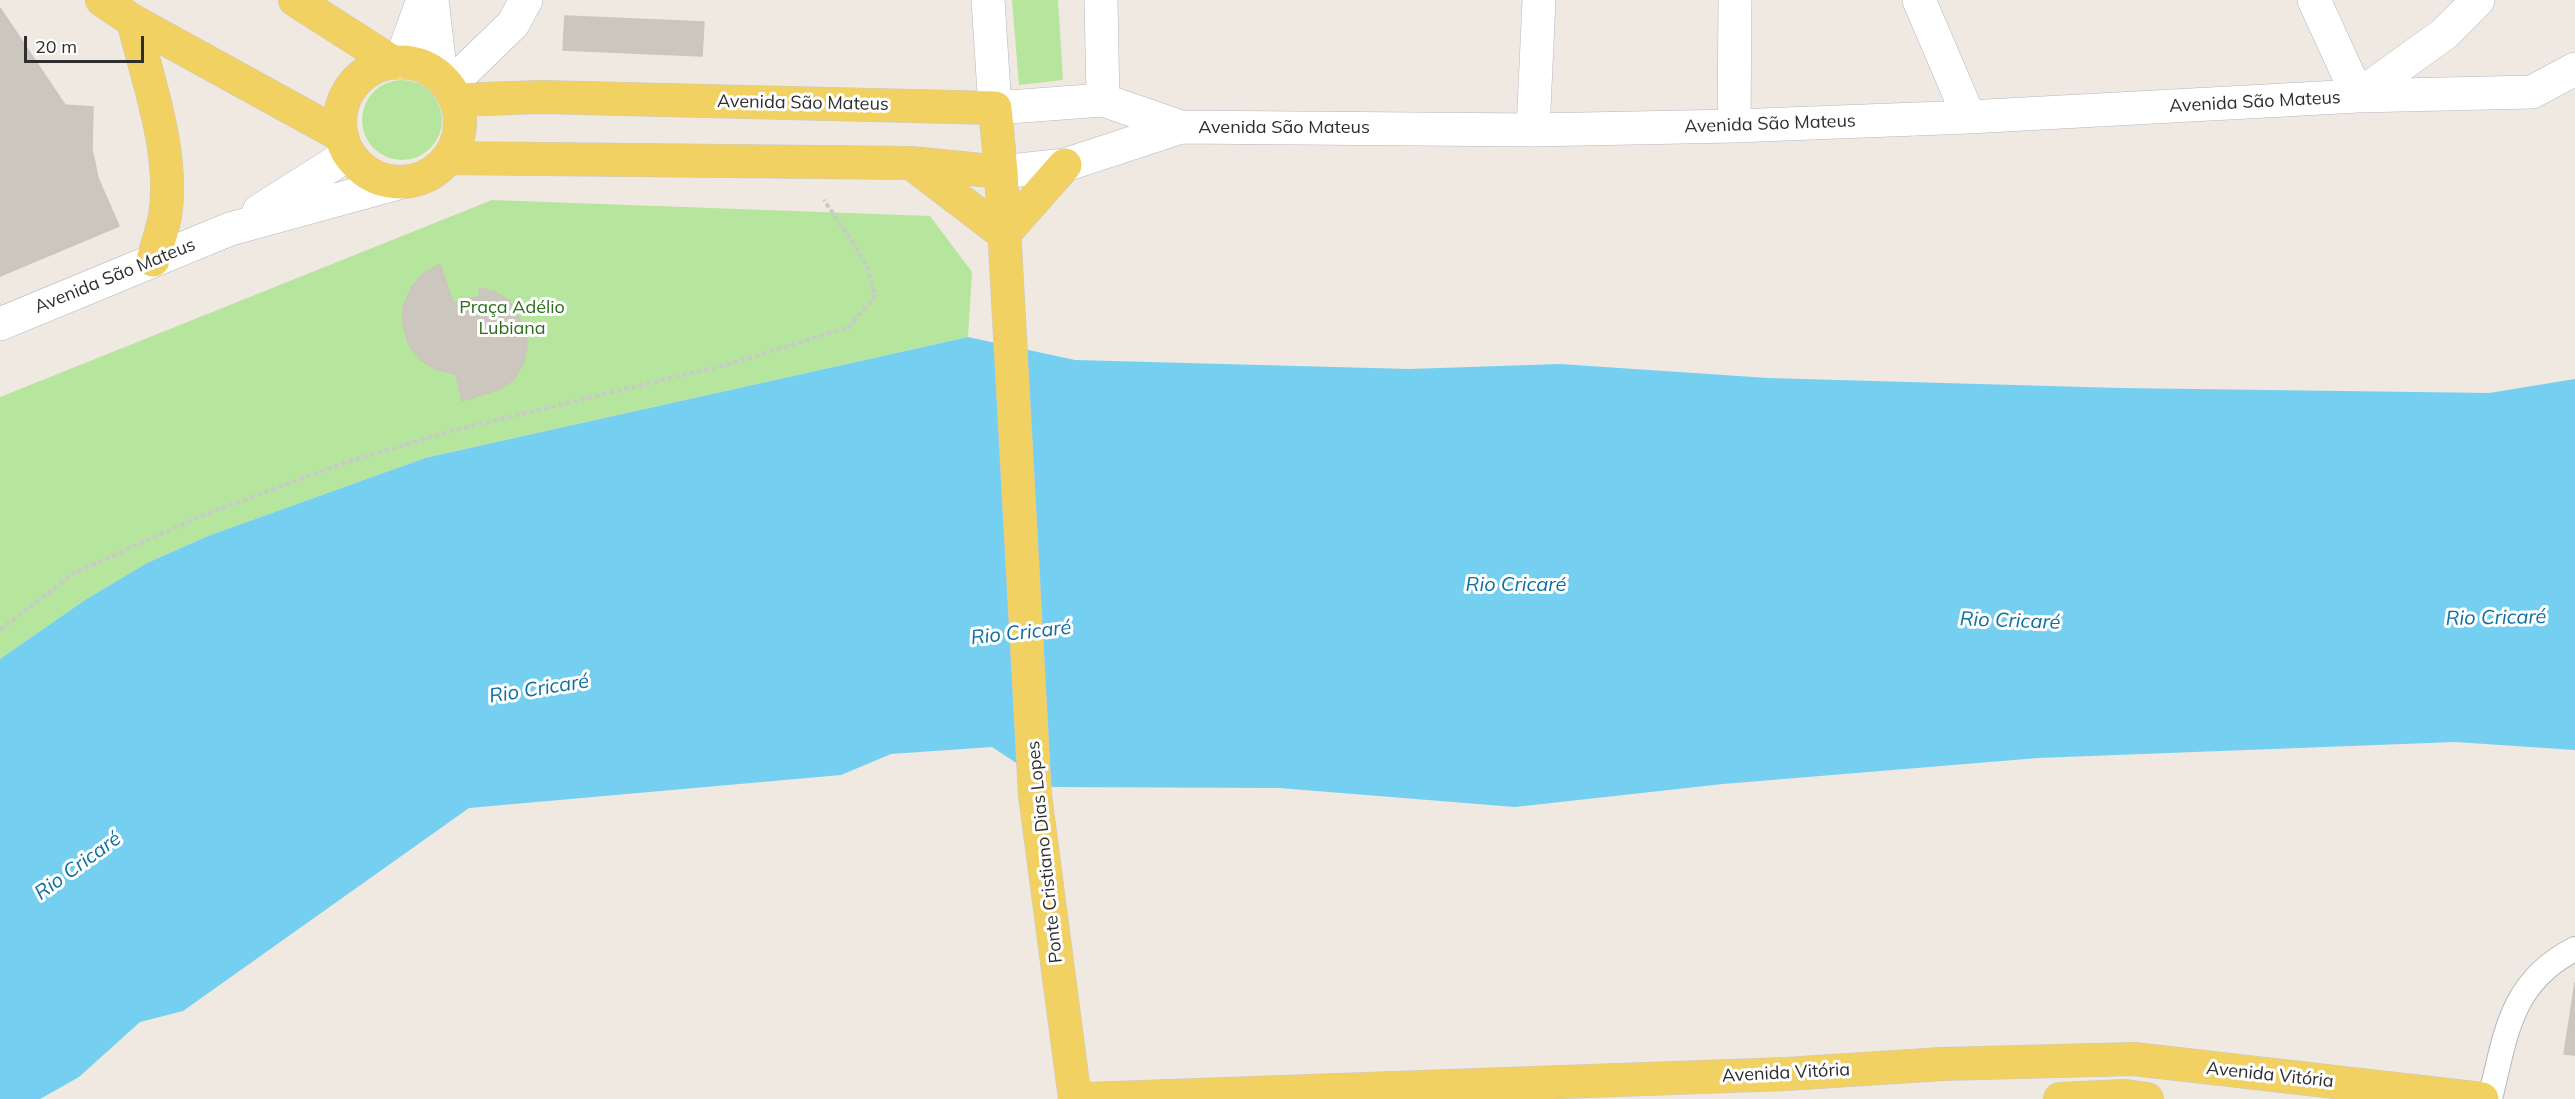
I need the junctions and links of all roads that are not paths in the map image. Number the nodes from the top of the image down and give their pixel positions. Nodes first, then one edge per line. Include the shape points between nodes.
1 (102, 0) edge
2 (295, 0) edge
3 (423, 0) edge
4 (432, 0) edge
5 (988, 0) edge
6 (1101, 0) edge
7 (1539, 0) edge
8 (1735, 0) edge
9 (1919, 0) edge
10 (2314, 0) edge
11 (2478, 0) edge
12 (520, 12) edge
13 (134, 21) junction
14 (396, 62) junction
15 (2575, 69) edge
16 (449, 88) junction
17 (2532, 92) junction
18 (2358, 96) junction
19 (2575, 97) edge
20 (1103, 100) junction
21 (994, 108) junction
22 (1969, 117) junction
23 (1734, 126) junction
24 (1181, 128) junction
25 (1533, 130) junction
26 (345, 145) junction
27 (449, 158) junction
28 (911, 163) junction
29 (1065, 165) junction
30 (1001, 172) junction
31 (398, 183) junction
32 (230, 229) junction
33 (1004, 234) junction
34 (153, 260) junction
35 (0, 324) edge
36 (2575, 949) edge
37 (1076, 1099) edge
38 (1087, 1099) edge
39 (2060, 1099) edge
40 (2147, 1099) edge
41 (2482, 1099) edge
42 (2490, 1099) edge

1 - 13 main road
2 - 14 main road
3 - 14 street
4 - 16 street
5 - 21 street
6 - 20 street
7 - 25 street
8 - 23 street
9 - 22 street
10 - 18 street
11 - 18 street via 2444,34
12 - 16 street
13 - 26 main road
13 - 34 main road via 164,151 167,187 165,215
14 - 16 main road via 414,64
14 - 26 main road via 373,69 346,97 340,116
15 - 17 street
16 - 21 main road, Avenida São Mateus via 541,97
16 - 27 main road via 461,120 458,140
17 - 18 street, Avenida São Mateus
17 - 19 street, Avenida São Mateus
18 - 22 street, Avenida São Mateus
20 - 21 street, Avenida São Mateus
20 - 24 street, Avenida São Mateus
21 - 30 main road, Ponte Cristiano Dias Lopes
22 - 23 street, Avenida São Mateus
23 - 25 street, Avenida São Mateus
24 - 25 street, Avenida São Mateus
24 - 29 street, Avenida São Mateus
26 - 31 main road via 362,169 378,179
26 - 32 street, Avenida São Mateus
27 - 28 main road
27 - 31 main road via 435,172
28 - 30 main road
28 - 33 main road
29 - 30 street, Avenida São Mateus
29 - 33 main road
30 - 33 main road, Ponte Cristiano Dias Lopes
31 - 32 street, Avenida São Mateus
32 - 34 street, Avenida São Mateus
33 - 37 main road, Ponte Cristiano Dias Lopes via 1035,795
34 - 35 street, Avenida São Mateus
36 - 42 lane via 2544,967 2527,986 2511,1018
38 - 41 main road, Avenida Vitória via 2134,1059
39 - 40 main road

